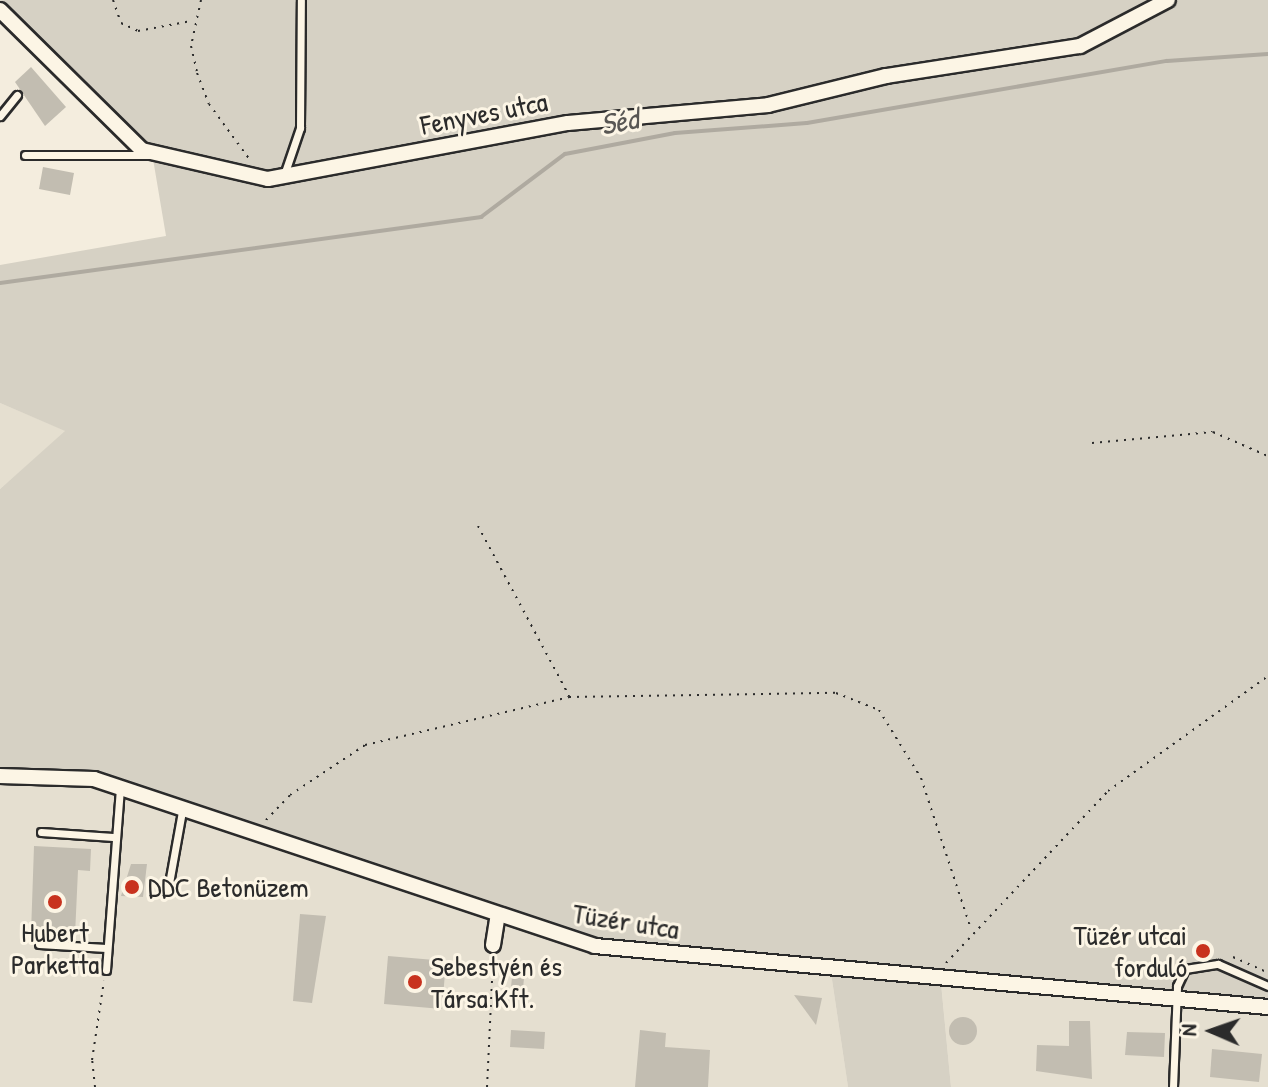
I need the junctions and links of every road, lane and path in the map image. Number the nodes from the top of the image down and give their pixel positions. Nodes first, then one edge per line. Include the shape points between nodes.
1 (113, 0) edge
2 (201, 0) edge
3 (301, 0) edge
4 (1168, 0) edge
5 (0, 10) edge
6 (192, 20) junction
7 (17, 95) dead end
8 (0, 116) edge
9 (151, 154) junction
10 (25, 155) dead end
11 (275, 179) junction
12 (1092, 443) dead end
13 (1268, 456) edge
14 (478, 526) dead end
15 (1268, 676) edge
16 (569, 697) junction
17 (0, 776) edge
18 (120, 788) junction
19 (182, 811) junction
20 (41, 832) dead end
21 (252, 836) junction
22 (113, 837) junction
23 (168, 889) dead end
24 (497, 919) junction
25 (971, 929) junction
26 (39, 944) dead end
27 (493, 945) joint
28 (106, 948) junction
29 (106, 970) joint
30 (942, 979) junction
31 (1268, 986) edge
32 (1177, 999) junction
33 (1268, 1007) edge
34 (95, 1087) edge
35 (487, 1087) edge
36 (1173, 1087) edge

1 - 6 path via 121,23 138,31
2 - 6 path
3 - 11 lane via 300,128
4 - 11 street, Fenyves utca via 1080,46 886,76 768,105 568,123
5 - 9 street
6 - 11 path via 191,46 209,104
7 - 8 lane
9 - 10 lane
9 - 11 street, Fenyves utca
12 - 13 path via 1213,432
14 - 16 path
15 - 25 path via 1108,791
16 - 21 path via 365,745 290,795
16 - 25 path via 769,689 836,693 879,710 921,778
17 - 18 street, Tüzér utca via 72,774
18 - 19 street, Tüzér utca
18 - 22 lane
19 - 21 street, Tüzér utca
19 - 23 lane
20 - 22 lane
21 - 24 street, Tüzér utca
22 - 28 lane
24 - 27 street
24 - 30 street, Tüzér utca via 638,953
25 - 30 path via 949,951
26 - 28 lane
27 - 35 path
28 - 29 lane
29 - 34 path via 92,1060
30 - 32 street, Tüzér utca
31 - 32 lane via 1202,963 1185,969
32 - 33 street, Tüzér utca
32 - 36 lane

